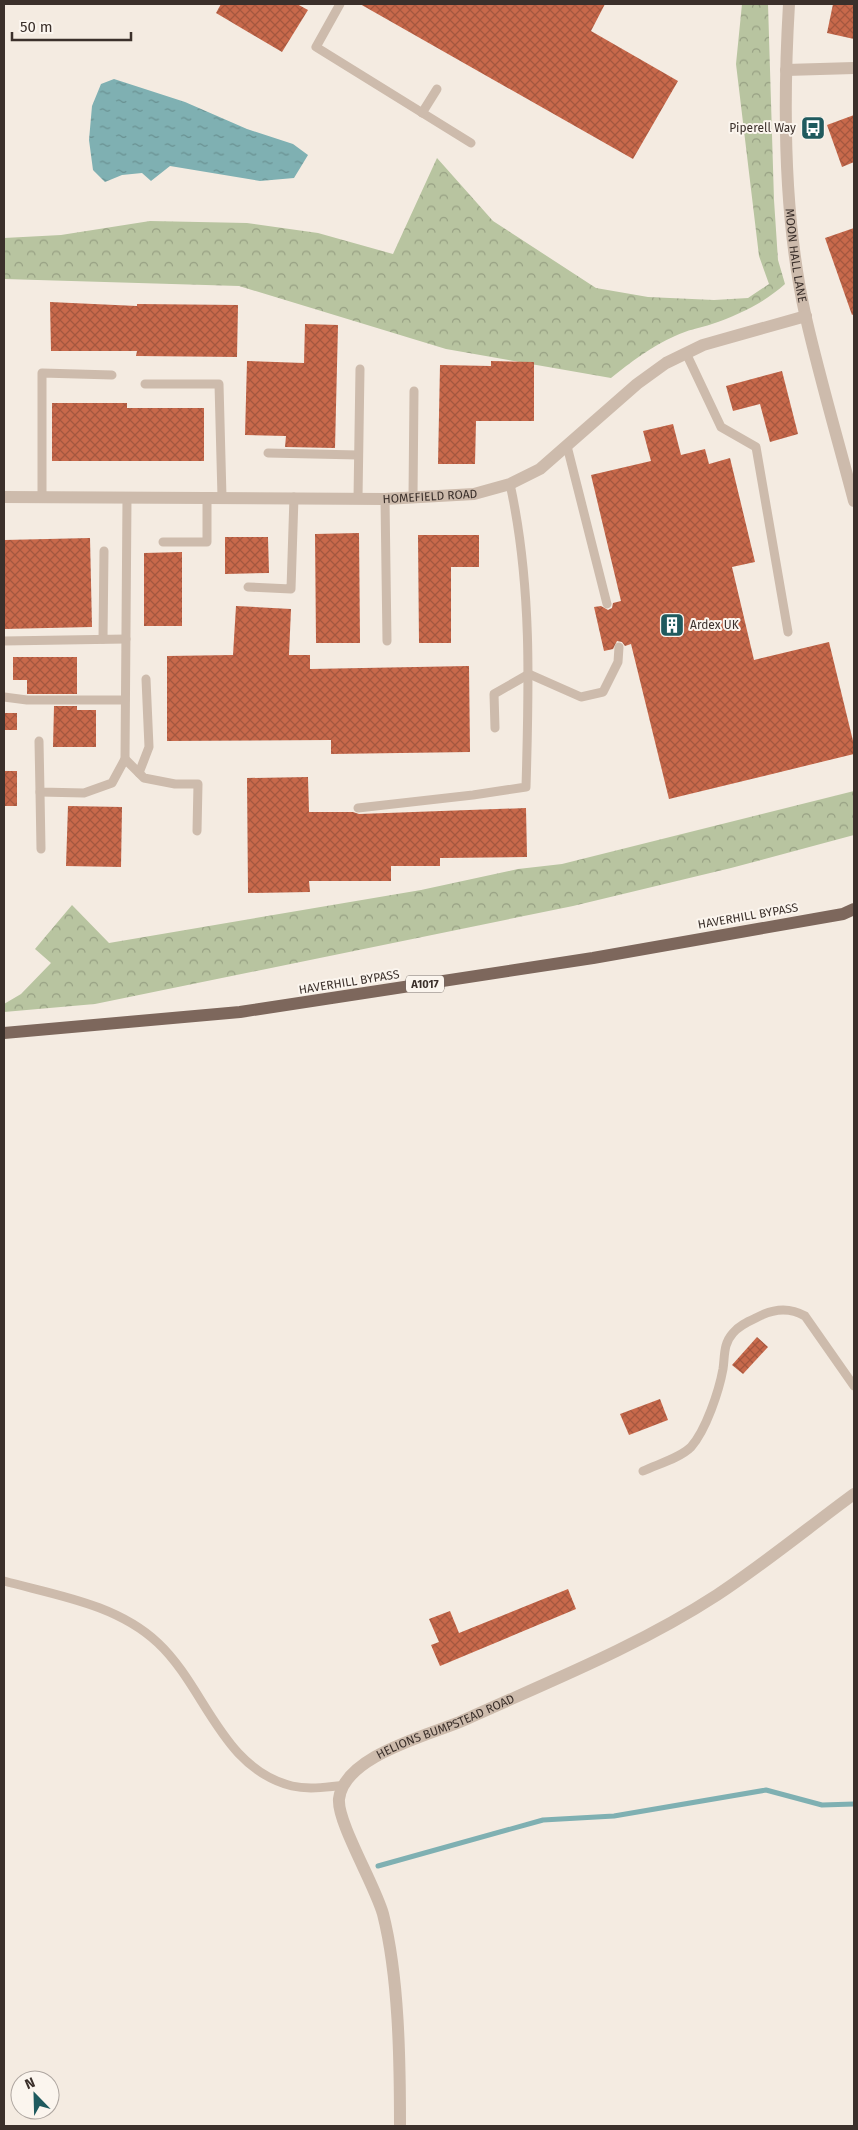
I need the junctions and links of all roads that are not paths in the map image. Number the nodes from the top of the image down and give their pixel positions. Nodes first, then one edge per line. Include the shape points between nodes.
1 (340, 4) edge
2 (789, 4) edge
3 (854, 68) edge
4 (786, 70) junction
5 (437, 89) dead end
6 (422, 113) junction
7 (470, 143) dead end
8 (806, 316) junction
9 (686, 354) junction
10 (360, 369) dead end
11 (112, 375) dead end
12 (145, 384) dead end
13 (414, 391) dead end
14 (567, 446) junction
15 (268, 454) dead end
16 (358, 455) junction
17 (510, 484) junction
18 (4, 497) edge
19 (42, 497) junction
20 (207, 497) junction
21 (222, 497) junction
22 (294, 497) junction
23 (413, 497) junction
24 (128, 498) junction
25 (358, 498) junction
26 (385, 499) junction
27 (854, 502) edge
28 (163, 542) dead end
29 (104, 551) dead end
30 (248, 586) dead end
31 (607, 604) dead end
32 (788, 632) dead end
33 (126, 639) junction
34 (4, 640) edge
35 (103, 640) junction
36 (387, 641) dead end
37 (619, 647) dead end
38 (529, 674) junction
39 (146, 679) dead end
40 (4, 696) edge
41 (125, 700) junction
42 (495, 728) dead end
43 (39, 741) dead end
44 (124, 759) junction
45 (139, 773) junction
46 (40, 792) junction
47 (358, 808) dead end
48 (197, 831) dead end
49 (41, 849) dead end
50 (851, 912) edge
51 (4, 1033) edge
52 (854, 1386) edge
53 (643, 1471) dead end
54 (854, 1494) edge
55 (4, 1581) edge
56 (345, 1785) junction
57 (400, 2126) edge

1 - 6 lane via 316,47
2 - 4 street, MOON HALL LANE
3 - 4 street
4 - 8 street, MOON HALL LANE via 790,216
5 - 6 lane
6 - 7 lane
8 - 9 street, HOMEFIELD ROAD via 703,345
8 - 27 street, MOON HALL LANE
9 - 14 street, HOMEFIELD ROAD via 666,363 637,384
9 - 32 lane via 721,427 756,447
10 - 16 lane
11 - 19 lane via 42,373
12 - 21 lane via 219,384
13 - 23 lane
14 - 17 street, HOMEFIELD ROAD via 540,469
14 - 31 lane
15 - 16 lane
16 - 25 lane
17 - 23 street, HOMEFIELD ROAD via 474,494
17 - 38 lane via 525,575
18 - 19 street, HOMEFIELD ROAD
19 - 24 street, HOMEFIELD ROAD
20 - 21 street, HOMEFIELD ROAD
20 - 24 street, HOMEFIELD ROAD
20 - 28 lane via 207,542
21 - 22 street, HOMEFIELD ROAD
22 - 25 street, HOMEFIELD ROAD
22 - 30 lane via 291,589
23 - 26 street, HOMEFIELD ROAD
24 - 33 lane
25 - 26 street, HOMEFIELD ROAD
26 - 36 lane
29 - 35 lane
33 - 35 lane
33 - 41 lane
34 - 35 lane
37 - 38 lane via 618,662 603,692 581,697
38 - 42 lane via 494,694
38 - 47 lane via 526,787
39 - 45 lane via 149,747
40 - 41 lane via 27,700
41 - 44 lane
43 - 46 lane
44 - 45 lane
44 - 46 lane via 112,782 84,793
45 - 48 lane via 144,778 176,784 198,784
46 - 49 lane
50 - 51 main road, HAVERHILL BYPASS / A1017 via 593,958 240,1012
52 - 53 lane via 805,1316 793,1309 771,1311 732,1333 725,1347 723,1369 714,1398 692,1446
54 - 56 street, HELIONS BUMPSTEAD ROAD via 717,1595 632,1644 370,1758 354,1770
55 - 56 lane via 114,1614 157,1642 181,1668 231,1747 250,1766 266,1776 293,1786
56 - 57 street, HELIONS BUMPSTEAD ROAD via 339,1798 341,1814 370,1878 384,1924 392,1973 400,2068

